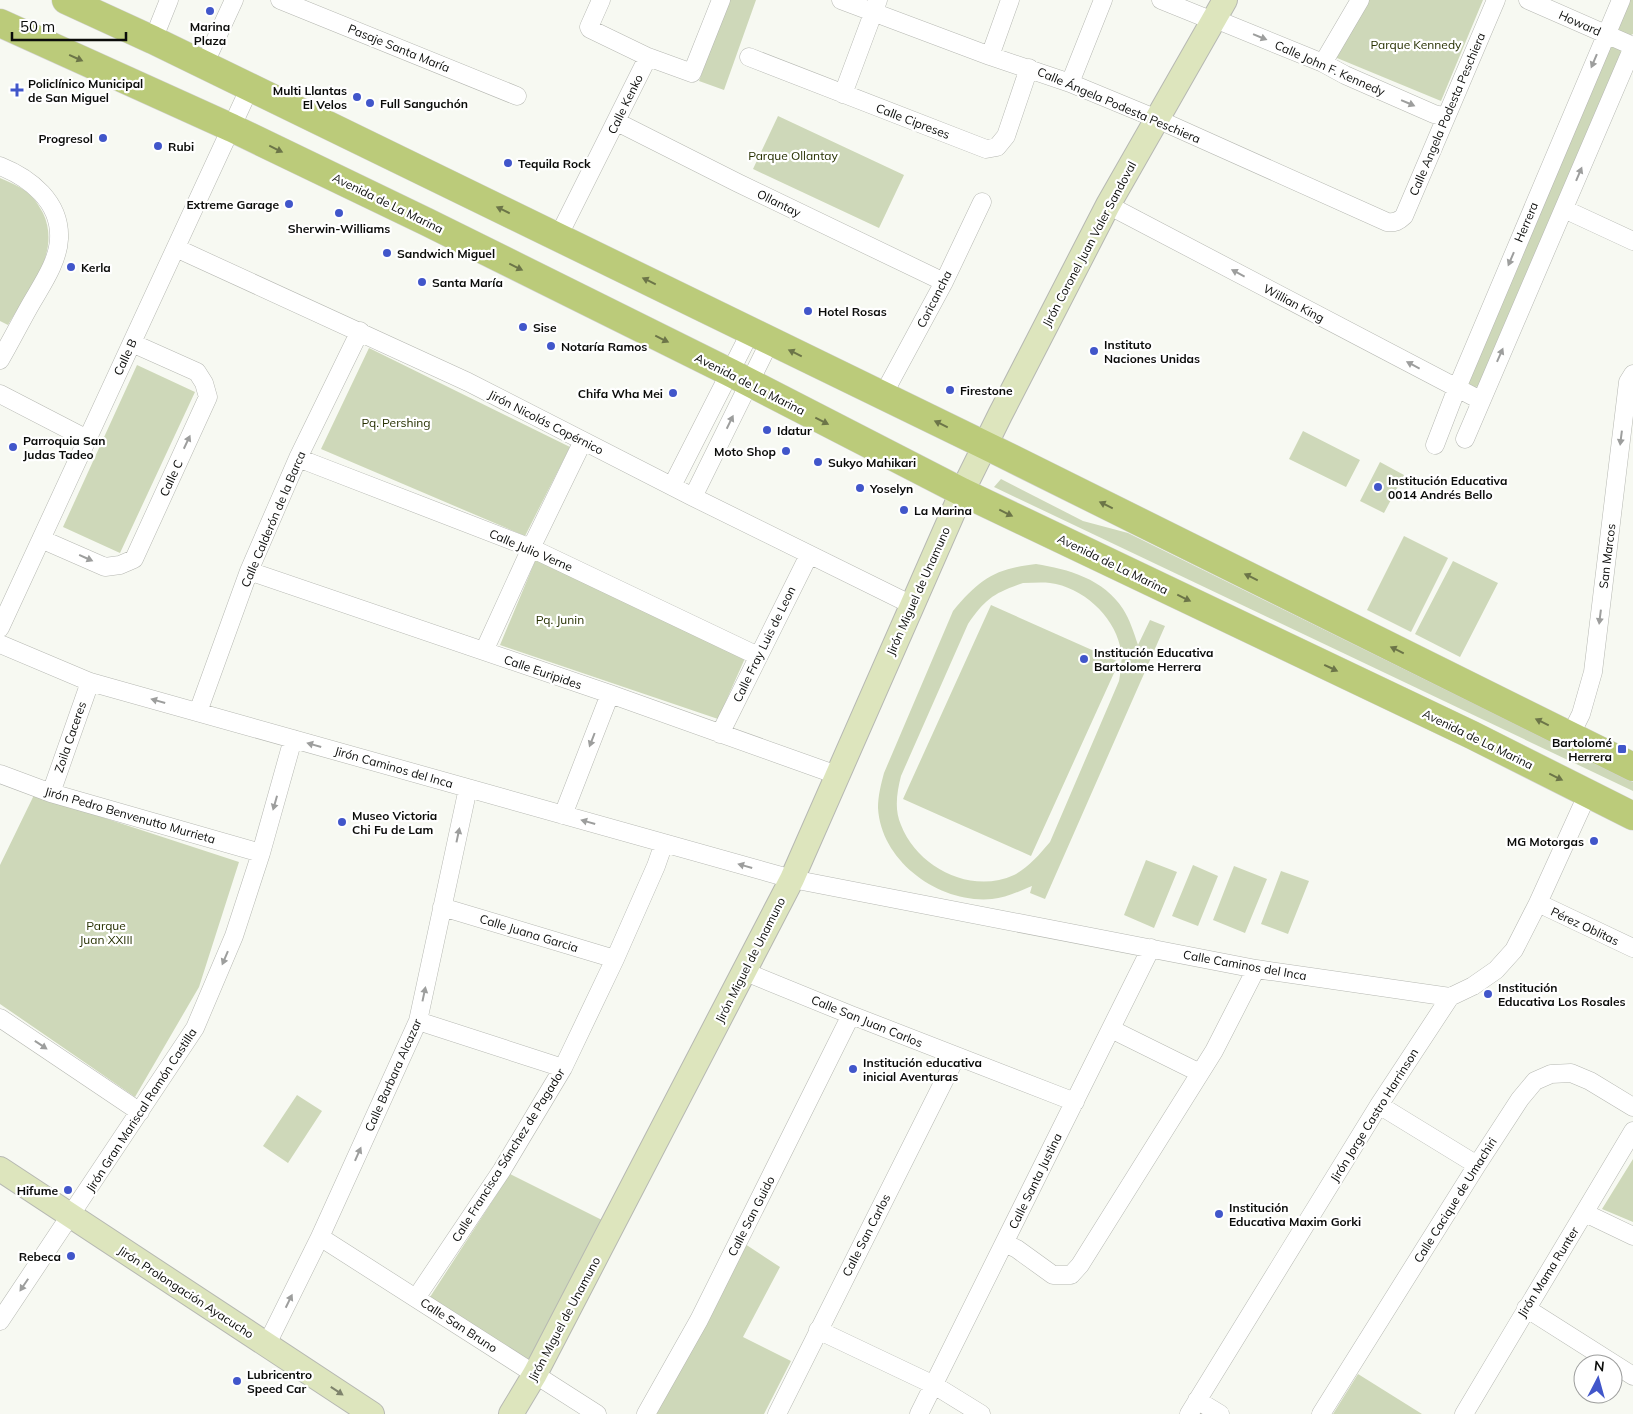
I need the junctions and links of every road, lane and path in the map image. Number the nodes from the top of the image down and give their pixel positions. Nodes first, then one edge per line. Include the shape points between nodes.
1 (66, 0) edge
2 (169, 0) edge
3 (234, 0) edge
4 (280, 0) edge
5 (601, 0) edge
6 (721, 0) edge
7 (841, 0) edge
8 (1010, 0) edge
9 (1103, 0) edge
10 (1161, 0) edge
11 (1360, 0) edge
12 (1496, 0) edge
13 (1528, 0) edge
14 (1621, 0) edge
15 (876, 6) edge
16 (1217, 13) edge
17 (0, 23) edge
18 (1606, 34) junction
19 (153, 40) junction
20 (1633, 46) edge
21 (990, 56) junction
22 (648, 57) junction
23 (749, 57) dead end
24 (1323, 63) junction
25 (204, 65) junction
26 (1030, 68) junction
27 (1070, 83) junction
28 (250, 87) junction
29 (843, 94) junction
30 (517, 96) dead end
31 (1446, 117) junction
32 (1156, 119) junction
33 (617, 122) junction
34 (232, 128) junction
35 (0, 166) edge
36 (982, 202) dead end
37 (1108, 205) junction
38 (1564, 209) junction
39 (1392, 223) joint
40 (558, 237) junction
41 (1633, 241) edge
42 (176, 248) junction
43 (944, 282) junction
44 (360, 331) junction
45 (6, 336) edge
46 (761, 336) junction
47 (132, 343) junction
48 (0, 360) edge
49 (1633, 374) edge
50 (740, 378) junction
51 (1457, 388) junction
52 (0, 394) edge
53 (883, 395) junction
54 (1480, 400) junction
55 (88, 439) junction
56 (1465, 439) dead end
57 (583, 441) junction
58 (985, 445) junction
59 (1435, 445) dead end
60 (298, 458) junction
61 (672, 486) junction
62 (962, 492) junction
63 (692, 497) junction
64 (41, 539) junction
65 (531, 548) junction
66 (809, 555) junction
67 (249, 570) junction
68 (912, 605) junction
69 (0, 628) edge
70 (0, 644) edge
71 (484, 651) junction
72 (758, 656) junction
73 (90, 682) junction
74 (610, 694) junction
75 (198, 712) junction
76 (720, 734) junction
77 (1570, 736) junction
78 (292, 739) junction
79 (1633, 767) edge
80 (0, 774) edge
81 (837, 775) junction
82 (468, 788) junction
83 (50, 793) junction
84 (1588, 793) junction
85 (563, 815) junction
86 (1633, 816) edge
87 (664, 843) junction
88 (260, 853) junction
89 (792, 879) junction
90 (1538, 903) junction
91 (442, 908) junction
92 (1150, 948) junction
93 (1633, 948) edge
94 (616, 959) junction
95 (1256, 969) junction
96 (743, 971) junction
97 (1450, 997) junction
98 (851, 1015) junction
99 (0, 1018) edge
100 (418, 1021) junction
101 (1111, 1029) junction
102 (956, 1057) junction
103 (563, 1068) junction
104 (1200, 1073) junction
105 (1075, 1102) junction
106 (1379, 1105) junction
107 (1633, 1106) edge
108 (140, 1112) junction
109 (1633, 1131) edge
110 (1476, 1166) junction
111 (0, 1169) edge
112 (1585, 1213) junction
113 (71, 1216) junction
114 (1633, 1236) edge
115 (320, 1237) junction
116 (1005, 1243) junction
117 (416, 1298) junction
118 (1526, 1308) junction
119 (0, 1321) edge
120 (818, 1330) junction
121 (267, 1344) junction
122 (535, 1374) junction
123 (1633, 1376) edge
124 (934, 1385) junction
125 (1193, 1407) edge
126 (372, 1414) edge
127 (512, 1414) edge
128 (597, 1414) edge
129 (646, 1414) edge
130 (777, 1414) edge
131 (919, 1414) edge
132 (982, 1414) edge
133 (1220, 1414) edge
134 (1321, 1414) edge
135 (1464, 1414) edge

1 - 19 main road
2 - 19 street
3 - 25 street
4 - 30 street, Pasaje Santa María
5 - 22 street via 588,27
6 - 22 street via 692,73
7 - 15 street, Calle Ángela Podesta Peschiera
8 - 21 street
9 - 27 street
10 - 16 street, Calle John F. Kennedy
11 - 24 street
12 - 31 street, Calle Angela Podesta Peschiera
13 - 18 street, Howard
14 - 18 street, Herrera
15 - 21 street, Calle Ángela Podesta Peschiera
15 - 29 street
16 -> 24 street, Calle John F. Kennedy
16 - 32 street, Jirón Coronel Juan Valer Sandoval
17 -> 34 main road, Avenida de La Marina
18 - 20 street, Howard
18 -> 51 street, Herrera
19 - 25 main road
38 -> 20 street
21 - 26 street, Calle Ángela Podesta Peschiera
22 - 33 street, Calle Kenko
23 - 29 street, Calle Cipreses
24 -> 31 street, Calle John F. Kennedy
25 - 28 main road
26 - 27 street, Calle Ángela Podesta Peschiera
26 - 29 street, Calle Cipreses via 1006,136 997,147 986,149
27 - 32 street, Calle Ángela Podesta Peschiera
28 - 34 street, Calle B
40 -> 28 main road
31 - 39 street, Calle Angela Podesta Peschiera via 1404,216
32 - 37 street, Jirón Coronel Juan Valer Sandoval
32 - 39 street, Calle Ángela Podesta Peschiera
33 - 40 street, Calle Kenko
33 - 43 street, Ollantay
34 - 42 street, Calle B
34 -> 50 main road, Avenida de La Marina
35 - 45 street via 20,174 48,201 57,217 59,239 48,273
36 - 43 street, Coricancha
51 -> 37 street, Willian King
37 - 58 street, Jirón Coronel Juan Valer Sandoval
38 - 41 street
54 -> 38 street
46 -> 40 main road
42 - 44 street, Jirón Nicolás Copérnico
42 - 47 street, Calle B
43 - 53 street, Coricancha
44 - 57 street, Jirón Nicolás Copérnico
44 - 60 street, Calle Calderón de la Barca
45 - 48 street
46 - 50 street
53 -> 46 main road
47 - 55 street, Calle B
64 -> 47 street, Calle C via 105,567 120,566 134,559 208,397 197,372
49 -> 77 street, San Marcos via 1628,382 1593,672 1581,714
50 - 61 street
50 -> 62 main road, Avenida de La Marina
63 -> 50 street
51 - 54 street, Willian King
51 - 59 street, Herrera
52 - 55 street
58 -> 53 main road
54 - 56 street
55 - 64 street, Calle B
57 - 61 street, Jirón Nicolás Copérnico
57 - 65 street
58 - 62 street, Jirón Coronel Juan Valer Sandoval
77 -> 58 main road
60 - 65 street, Calle Julio Verne
60 - 67 street, Calle Calderón de la Barca
61 - 63 street, Jirón Nicolás Copérnico
62 - 68 street, Jirón Miguel de Unamuno
62 -> 84 main road, Avenida de La Marina
63 - 66 street, Jirón Nicolás Copérnico
64 - 69 street, Calle B
65 - 71 street
65 - 72 street, Calle Julio Verne
66 - 68 street, Jirón Nicolás Copérnico
66 - 72 street, Calle Fray Luis de Leon
67 - 71 street, Calle Euripides
67 - 75 street, Calle Calderón de la Barca
68 - 81 street, Jirón Miguel de Unamuno
70 - 73 street, Jirón Caminos del Inca
71 - 74 street, Calle Euripides
72 - 76 street, Calle Fray Luis de Leon
75 -> 73 street, Jirón Caminos del Inca
73 - 83 street, Zoila Caceres
74 - 76 street, Calle Euripides
74 -> 85 street
75 - 78 street, Jirón Caminos del Inca
76 - 81 street, Calle Euripides
77 - 79 main road
82 -> 78 street, Jirón Caminos del Inca
78 -> 88 street, Jirón Gran Mariscal Ramón Castilla
80 - 83 street, Jirón Pedro Benvenutto Murrieta
81 - 89 street, Jirón Miguel de Unamuno
82 - 85 street, Jirón Caminos del Inca
91 -> 82 street, Calle Barbara Alcazar
83 - 88 street, Jirón Pedro Benvenutto Murrieta
84 - 86 main road, Avenida de La Marina
84 - 90 street
87 -> 85 street, Jirón Caminos del Inca
89 -> 87 street, Jirón Caminos del Inca
87 - 94 street, Calle Francisca Sánchez de Pagador
88 -> 108 street, Jirón Gran Mariscal Ramón Castilla via 234,936 195,1028
89 - 92 street, Calle Caminos del Inca
89 - 96 street, Jirón Miguel de Unamuno
90 - 93 street, Pérez Oblitas
90 - 97 street via 1514,950 1496,970
91 - 94 street, Calle Juana Garcia
100 -> 91 street, Calle Barbara Alcazar
92 - 95 street, Calle Caminos del Inca
92 - 101 street, Calle Santa Justina
94 - 103 street, Calle Francisca Sánchez de Pagador
95 - 97 street, Calle Caminos del Inca
95 - 104 street
96 - 98 street, Calle San Juan Carlos
96 - 122 street, Jirón Miguel de Unamuno
97 - 106 street, Jirón Jorge Castro Harrinson
98 - 102 street, Calle San Juan Carlos
98 - 129 street, Calle San Guido via 699,1320
99 -> 108 street
100 - 103 street
115 -> 100 street, Calle Barbara Alcazar
101 - 104 street
101 - 105 street, Calle Santa Justina
102 - 105 street, Calle San Juan Carlos
102 - 120 street, Calle San Carlos
103 - 117 street, Calle Francisca Sánchez de Pagador via 502,1170
104 - 116 street via 1071,1275 1053,1275
105 - 116 street, Calle Santa Justina
106 - 110 street
106 - 125 street, Jirón Jorge Castro Harrinson
107 - 110 street, Calle Cacique de Umachiri via 1571,1073 1551,1074 1535,1082 1520,1099
108 - 113 street, Jirón Gran Mariscal Ramón Castilla
109 - 112 street, Jirón Mama Runter
110 - 134 street, Calle Cacique de Umachiri
111 - 113 street, Jirón Prolongación Ayacucho
112 - 114 street
112 - 118 street, Jirón Mama Runter
113 -> 119 street, Jirón Gran Mariscal Ramón Castilla
113 - 121 street, Jirón Prolongación Ayacucho
115 - 117 street, Calle San Bruno
121 -> 115 street, Calle Barbara Alcazar
116 - 124 street, Calle Santa Justina
117 - 122 street, Calle San Bruno
118 - 123 street
118 - 135 street, Jirón Mama Runter
120 - 124 street
120 - 130 street, Calle San Carlos
121 -> 126 street, Jirón Prolongación Ayacucho
122 - 127 street, Jirón Miguel de Unamuno
122 - 128 street, Calle San Bruno
124 - 131 street, Calle Santa Justina
124 - 132 street
125 - 133 street

